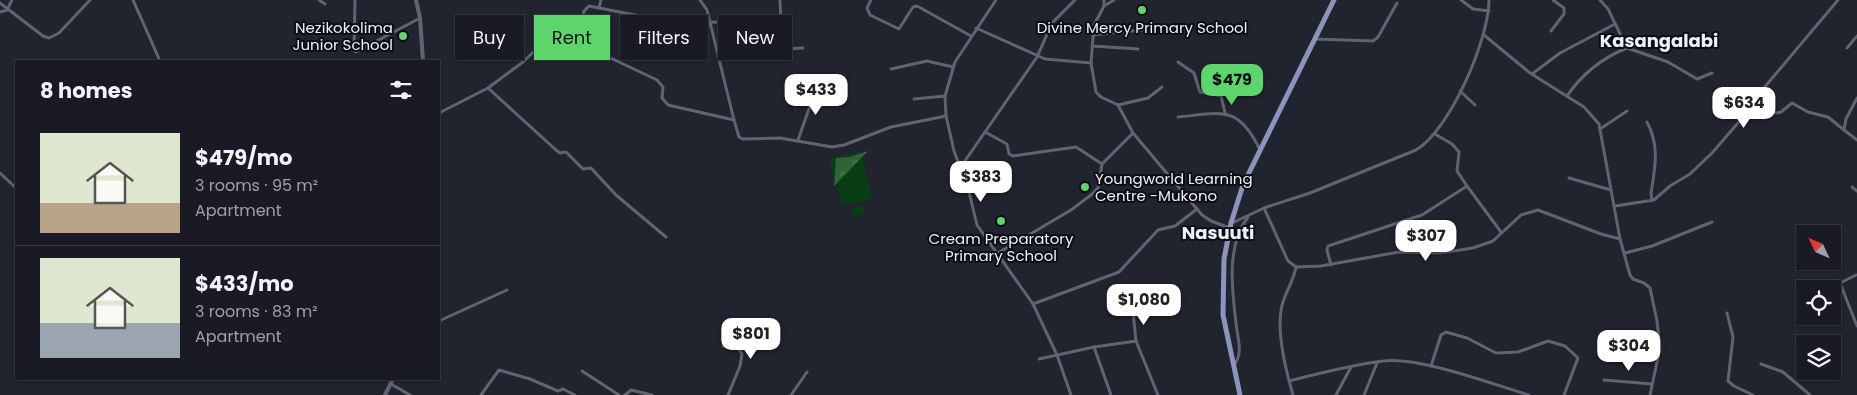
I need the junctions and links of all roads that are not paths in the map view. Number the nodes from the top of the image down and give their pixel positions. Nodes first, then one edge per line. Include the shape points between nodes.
1 (12, 0) edge
2 (90, 0) edge
3 (133, 0) edge
4 (319, 0) edge
5 (355, 0) edge
6 (416, 0) edge
7 (601, 0) edge
8 (700, 0) edge
9 (780, 0) edge
10 (871, 0) edge
11 (1075, 0) edge
12 (1104, 0) edge
13 (1114, 0) edge
14 (1334, 0) edge
15 (1461, 0) edge
16 (1489, 0) edge
17 (1553, 0) edge
18 (1600, 0) edge
19 (1838, 0) edge
20 (993, 1) edge
21 (0, 3) edge
22 (1397, 3) dead end
23 (325, 4) dead end
24 (1104, 6) junction
25 (599, 8) junction
26 (7, 10) junction
27 (1489, 11) junction
28 (0, 12) edge
29 (584, 15) edge
30 (778, 15) edge
31 (420, 18) junction
32 (709, 21) junction
33 (718, 23) edge
34 (1615, 24) junction
35 (976, 28) junction
36 (1151, 29) dead end
37 (1550, 30) dead end
38 (1093, 35) junction
39 (1484, 35) junction
40 (971, 36) junction
41 (1857, 36) edge
42 (1314, 39) junction
43 (1092, 46) junction
44 (803, 48) dead end
45 (1627, 48) junction
46 (1847, 48) dead end
47 (792, 49) edge
48 (1138, 49) dead end
49 (534, 51) edge
50 (718, 57) edge
51 (1037, 57) junction
52 (610, 58) edge
53 (160, 60) edge
54 (423, 60) edge
55 (719, 60) edge
56 (1178, 62) dead end
57 (1091, 63) junction
58 (953, 67) junction
59 (891, 69) dead end
60 (1712, 73) dead end
61 (1532, 74) junction
62 (817, 86) dead end
63 (1162, 87) dead end
64 (488, 88) junction
65 (1460, 91) junction
66 (945, 96) junction
67 (1567, 96) junction
68 (1857, 98) edge
69 (914, 99) dead end
70 (1755, 99) junction
71 (1118, 105) junction
72 (1475, 105) dead end
73 (1628, 110) dead end
74 (440, 112) edge
75 (1225, 113) junction
76 (946, 116) junction
77 (1178, 117) dead end
78 (734, 120) junction
79 (1647, 122) dead end
80 (1600, 129) junction
81 (1844, 130) junction
82 (985, 132) junction
83 (1133, 133) junction
84 (1435, 134) junction
85 (798, 140) junction
86 (1857, 140) edge
87 (1260, 150) junction
88 (1102, 164) junction
89 (960, 168) junction
90 (0, 173) edge
91 (1569, 178) dead end
92 (1467, 186) junction
93 (15, 187) edge
94 (1852, 187) dead end
95 (1610, 190) junction
96 (1857, 191) edge
97 (1652, 200) junction
98 (1615, 206) junction
99 (1264, 208) junction
100 (1197, 209) junction
101 (1249, 216) junction
102 (1712, 222) dead end
103 (1231, 226) junction
104 (1501, 232) junction
105 (666, 237) dead end
106 (1620, 239) junction
107 (998, 253) junction
108 (1625, 253) junction
109 (1331, 265) junction
110 (1296, 267) junction
111 (1856, 275) edge
112 (507, 290) dead end
113 (1033, 304) junction
114 (1133, 312) dead end
115 (1727, 313) dead end
116 (440, 321) edge
117 (1857, 326) edge
118 (1136, 341) junction
119 (723, 346) dead end
120 (1094, 347) junction
121 (1057, 355) junction
122 (1039, 359) dead end
123 (1377, 363) junction
124 (1761, 364) dead end
125 (1234, 365) junction
126 (1432, 366) junction
127 (1351, 367) junction
128 (582, 371) dead end
129 (807, 372) dead end
130 (393, 380) edge
131 (1604, 380) dead end
132 (1289, 381) junction
133 (391, 384) junction
134 (1652, 384) junction
135 (385, 395) edge
136 (410, 395) edge
137 (481, 395) edge
138 (575, 395) edge
139 (619, 395) edge
140 (625, 395) edge
141 (652, 395) edge
142 (728, 395) edge
143 (791, 395) edge
144 (1070, 395) edge
145 (1111, 395) edge
146 (1158, 395) edge
147 (1240, 395) edge
148 (1293, 395) edge
149 (1336, 395) edge
150 (1364, 395) edge
151 (1528, 395) edge
152 (1564, 395) edge
153 (1650, 395) edge
154 (1753, 395) edge
155 (1810, 395) edge

1 - 26 street
2 - 26 street via 59,33 49,38
3 - 53 street
4 - 23 street
5 - 31 street via 356,52
6 - 31 street
7 - 25 street
8 - 32 street
9 - 30 street
10 - 40 street via 867,8 870,15 898,29 917,6
11 - 51 street via 1052,24
12 - 24 street
13 - 24 street
14 - 42 main road
15 - 27 street via 1473,9
16 - 27 street
17 - 37 street via 1564,8 1564,14
18 - 34 street
19 - 70 street
20 - 35 street
21 - 26 street
22 - 42 street via 1373,41
24 - 38 street
25 - 29 street via 586,8
25 - 32 street via 649,19
26 - 28 street
27 - 39 street
31 - 54 street
32 - 33 street
32 - 50 street
34 - 45 street
34 - 61 street via 1560,53
35 - 40 street
35 - 51 street
36 - 38 street
38 - 43 street
39 - 61 street
39 - 65 street
40 - 58 street
41 - 46 street
42 - 87 main road
43 - 48 street
43 - 57 street
44 - 47 street
45 - 60 street via 1668,62 1697,79
45 - 67 street via 1605,58
49 - 64 street
51 - 57 street
51 - 82 street
52 - 78 street via 657,80 663,87 662,98 668,105
55 - 78 street
56 - 75 street via 1194,73 1200,92 1221,96
57 - 71 street via 1096,92
58 - 59 street via 927,61
58 - 66 street
61 - 67 street
62 - 85 street
63 - 71 street via 1148,98
64 - 74 street
64 - 105 street via 556,150 566,152 583,169 591,168 616,195
65 - 72 street
65 - 84 street
66 - 69 street
66 - 76 street
67 - 80 street via 1590,112
68 - 81 street
70 - 81 street via 1776,113 1792,103 1808,112 1828,117
70 - 97 street via 1750,109 1697,169
71 - 83 street
73 - 80 street
75 - 77 street
75 - 87 street via 1250,131
76 - 85 street via 892,127 832,147
76 - 89 street
78 - 85 street via 743,140
79 - 97 street via 1657,153
80 - 95 street
81 - 86 street
82 - 88 street via 1007,144 1009,154 1013,156 1078,147
82 - 89 street
83 - 88 street
83 - 100 street
84 - 92 street via 1459,152 1457,171
84 - 99 street via 1416,150
87 - 103 main road via 1243,184
88 - 107 street via 1098,188 1091,195
89 - 107 street via 971,196 977,225
90 - 93 street
91 - 95 street
92 - 104 street
92 - 109 street via 1422,216 1328,246
94 - 96 street
95 - 98 street
97 - 98 street
98 - 106 street
99 - 101 street
99 - 110 street via 1288,261
100 - 103 street via 1211,221
100 - 113 street via 1174,226 1158,230 1119,272
101 - 103 street
101 - 125 street via 1240,228 1234,259 1234,304 1240,349 1240,358
102 - 108 street
103 - 125 main road via 1224,259 1224,315
104 - 106 street via 1520,215 1538,210
104 - 109 street via 1494,240 1473,248 1440,253 1399,252
106 - 108 street
107 - 113 street
108 - 134 street via 1633,279 1650,288 1659,337 1658,362
109 - 110 street
110 - 132 street via 1294,281 1281,310
111 - 117 street via 1840,282
112 - 116 street
113 - 121 street
114 - 118 street
115 - 154 street via 1732,337 1728,381
118 - 120 street
118 - 146 street
119 - 142 street via 739,350 742,354
120 - 121 street
120 - 145 street
121 - 122 street
121 - 144 street
123 - 126 street via 1398,361
123 - 127 street
123 - 150 street
124 - 155 street via 1783,372
125 - 147 main road
126 - 151 street
126 - 152 street via 1441,335 1446,332 1467,338 1496,353 1524,350 1548,341 1565,346 1578,358
127 - 132 street
127 - 149 street
128 - 139 street
129 - 143 street
130 - 133 street
131 - 134 street
132 - 148 street
133 - 135 street
133 - 136 street
134 - 153 street
137 - 138 street via 499,370
140 - 141 street via 631,390

